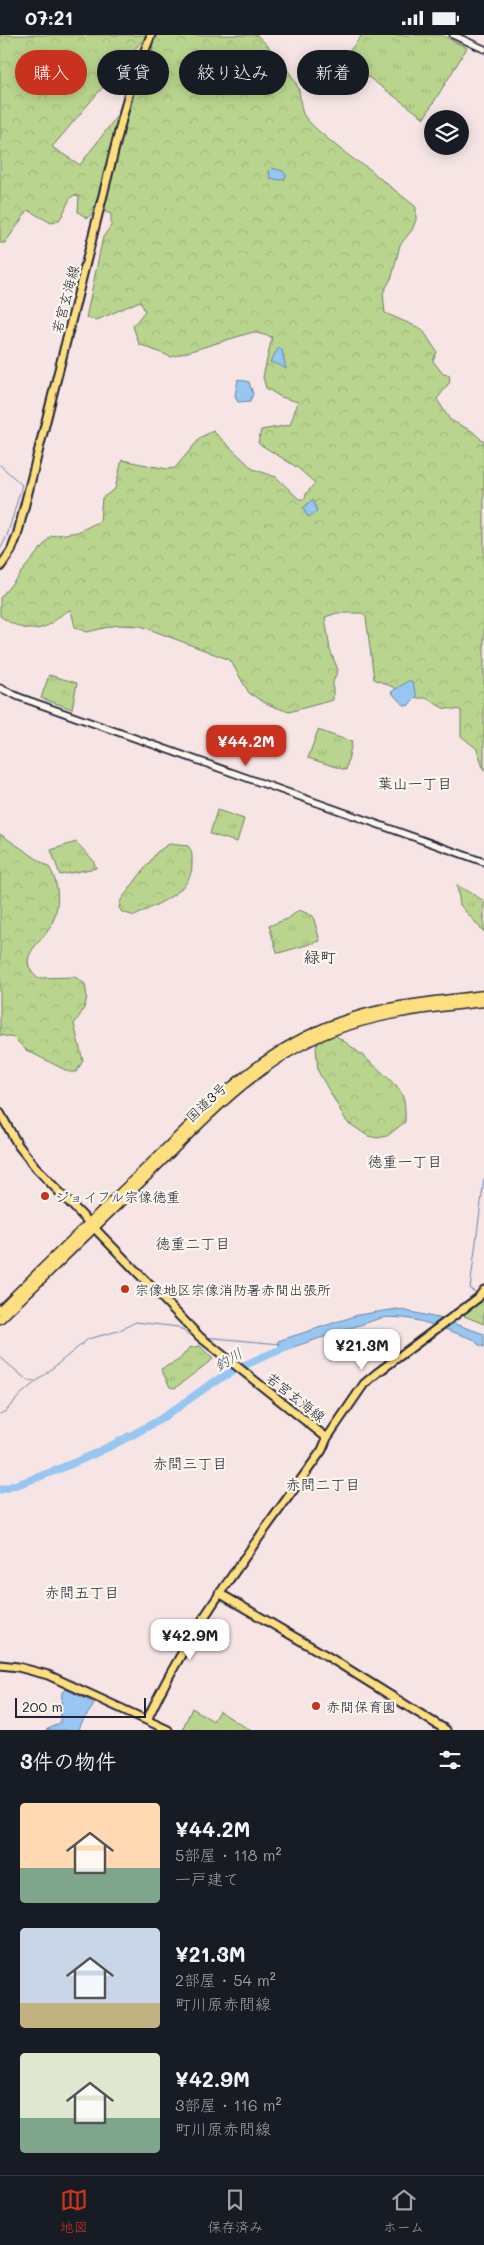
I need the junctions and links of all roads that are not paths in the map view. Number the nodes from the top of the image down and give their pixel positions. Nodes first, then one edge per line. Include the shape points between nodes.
1 (150, 35) edge
2 (453, 35) edge
3 (484, 49) edge
4 (0, 567) edge
5 (0, 688) edge
6 (484, 862) edge
7 (484, 995) edge
8 (484, 1002) edge
9 (0, 1113) edge
10 (91, 1226) junction
11 (483, 1291) edge
12 (0, 1310) edge
13 (0, 1319) edge
14 (327, 1437) junction
15 (219, 1593) junction
16 (0, 1665) edge
17 (147, 1720) junction
18 (168, 1730) edge
19 (446, 1730) edge

1 - 4 main road, 若宮玄海線 via 126,104 17,536
2 - 3 street
5 - 6 street
7 - 10 highway, 国道3号 via 368,1013 313,1032 276,1052 222,1093
8 - 10 highway, 国道3号 via 374,1018 339,1029 295,1049 228,1097
9 - 10 main road, 若宮玄海線 via 28,1159
10 - 12 highway, 国道3号
10 - 13 highway, 国道3号
10 - 14 main road, 若宮玄海線 via 210,1345
11 - 14 main road via 478,1299 364,1384
14 - 15 main road, 若宮玄海線 via 322,1450
15 - 17 main road, 若宮玄海線 via 162,1687
15 - 19 main road via 327,1655
16 - 17 main road via 48,1675
17 - 18 main road

